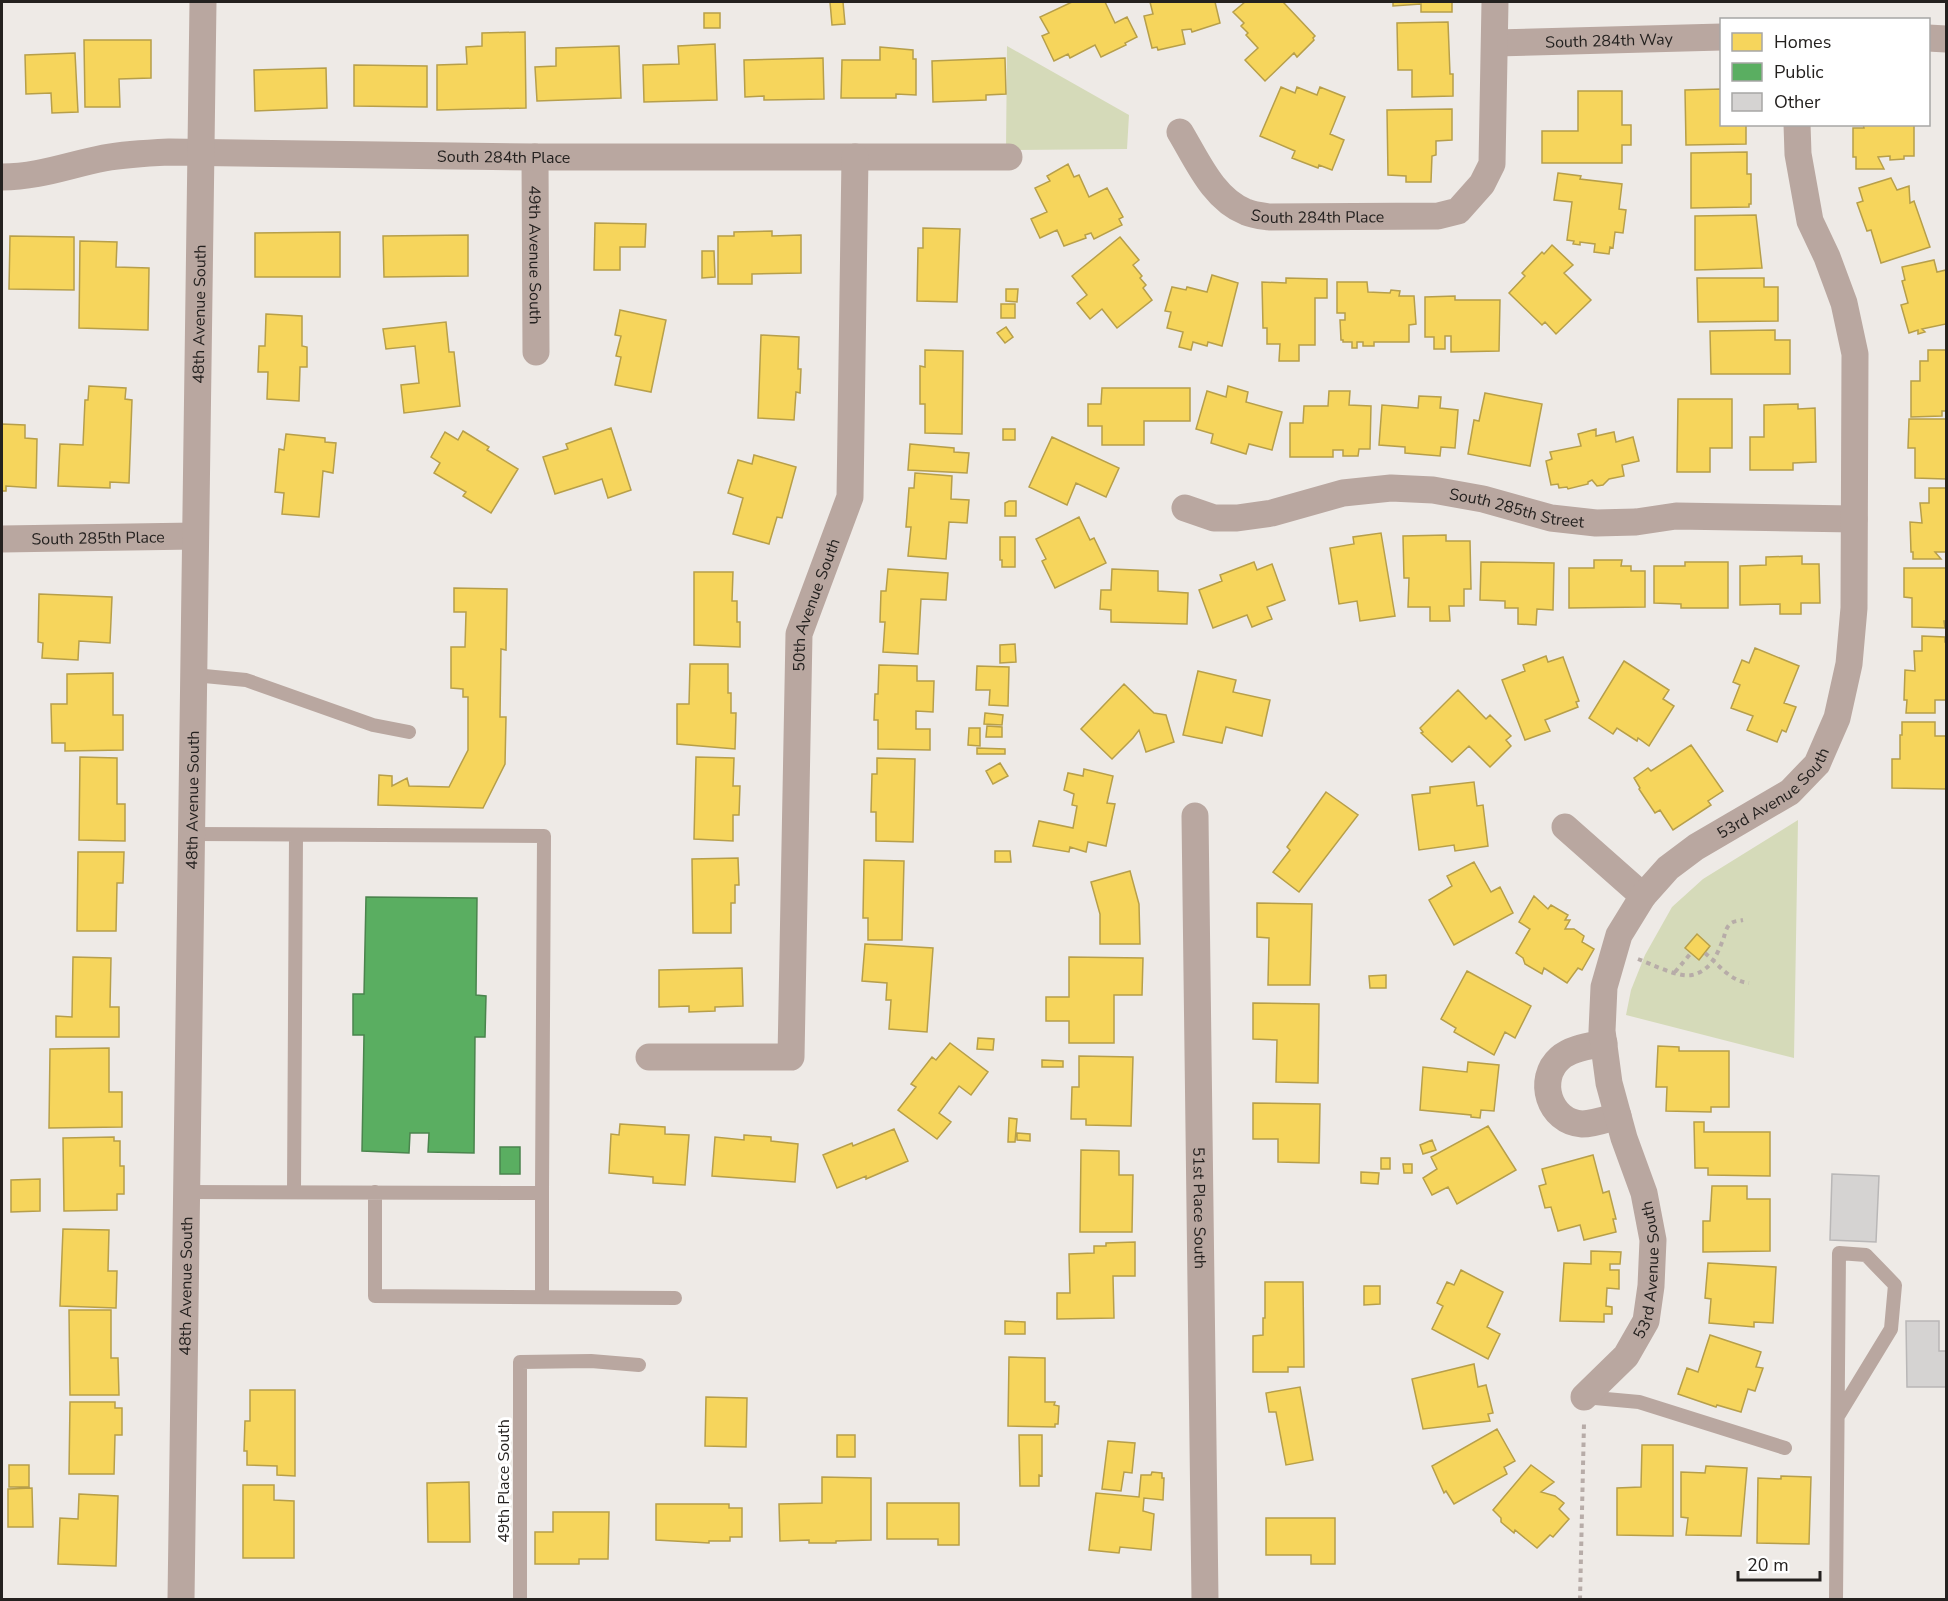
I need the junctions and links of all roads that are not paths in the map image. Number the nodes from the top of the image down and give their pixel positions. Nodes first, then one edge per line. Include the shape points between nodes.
1 (203, 2) edge
2 (1496, 2) edge
3 (1720, 37) edge
4 (1930, 38) edge
5 (1947, 39) edge
6 (1496, 43) junction
7 (1797, 126) edge
8 (1180, 132) dead end
9 (201, 153) junction
10 (535, 157) junction
11 (855, 157) junction
12 (1009, 157) dead end
13 (2, 177) edge
14 (536, 352) dead end
15 (1185, 508) dead end
16 (1854, 519) junction
17 (195, 536) junction
18 (2, 539) edge
19 (194, 675) junction
20 (409, 732) dead end
21 (1195, 816) dead end
22 (1565, 827) dead end
23 (191, 834) junction
24 (296, 835) junction
25 (1642, 896) junction
26 (1604, 1043) junction
27 (649, 1057) dead end
28 (1618, 1116) junction
29 (187, 1192) junction
30 (294, 1192) junction
31 (375, 1192) junction
32 (542, 1193) junction
33 (542, 1297) junction
34 (675, 1298) dead end
35 (639, 1365) dead end
36 (1584, 1397) joint
37 (1838, 1416) junction
38 (1785, 1448) dead end
39 (181, 1599) edge
40 (520, 1599) edge
41 (1205, 1599) edge
42 (1836, 1599) edge

1 - 9 street, 48th Avenue South
2 - 6 street
3 - 6 street, South 284th Way
4 - 5 street
6 - 8 street, South 284th Place via 1492,164 1482,184 1458,211 1438,216 1269,217 1246,212 1210,182
7 - 16 street, 53rd Avenue South via 1810,221 1844,303 1855,354
9 - 10 street, South 284th Place
9 - 13 street, South 284th Place via 136,153 41,174
9 - 17 street, 48th Avenue South
10 - 11 street, South 284th Place
10 - 14 street, 49th Avenue South
11 - 12 street, South 284th Place
11 - 27 street, 50th Avenue South via 850,497 799,634 791,1057
15 - 16 street, South 285th Street via 1214,518 1237,518 1272,513 1343,493 1391,488 1433,490 1551,518 1596,523 1676,516
16 - 25 street, 53rd Avenue South via 1854,608 1849,663 1837,718 1817,764 1790,792 1696,847 1668,868
17 - 18 street, South 285th Place
17 - 19 street, 48th Avenue South
19 - 20 lane via 246,680 373,725
19 - 23 street, 48th Avenue South
21 - 41 street, 51st Place South
22 - 25 street
23 - 24 lane
23 - 29 street, 48th Avenue South
24 - 30 lane
24 - 32 lane via 544,836
25 - 26 street, 53rd Avenue South via 1619,935 1604,987
26 - 28 street, 53rd Avenue South
26 - 28 street via 1561,1057 1551,1068 1548,1097 1555,1110 1580,1124
28 - 36 street, 53rd Avenue South via 1644,1193 1653,1240 1651,1286 1646,1321 1626,1356
29 - 30 lane
29 - 39 street, 48th Avenue South
30 - 31 lane
31 - 32 lane
31 - 33 lane via 375,1296
32 - 33 lane
33 - 34 lane
35 - 40 lane, 49th Place South via 520,1362
36 - 38 lane via 1639,1402
37 - 37 lane via 1892,1329 1895,1285 1866,1255 1839,1253
37 - 42 lane

